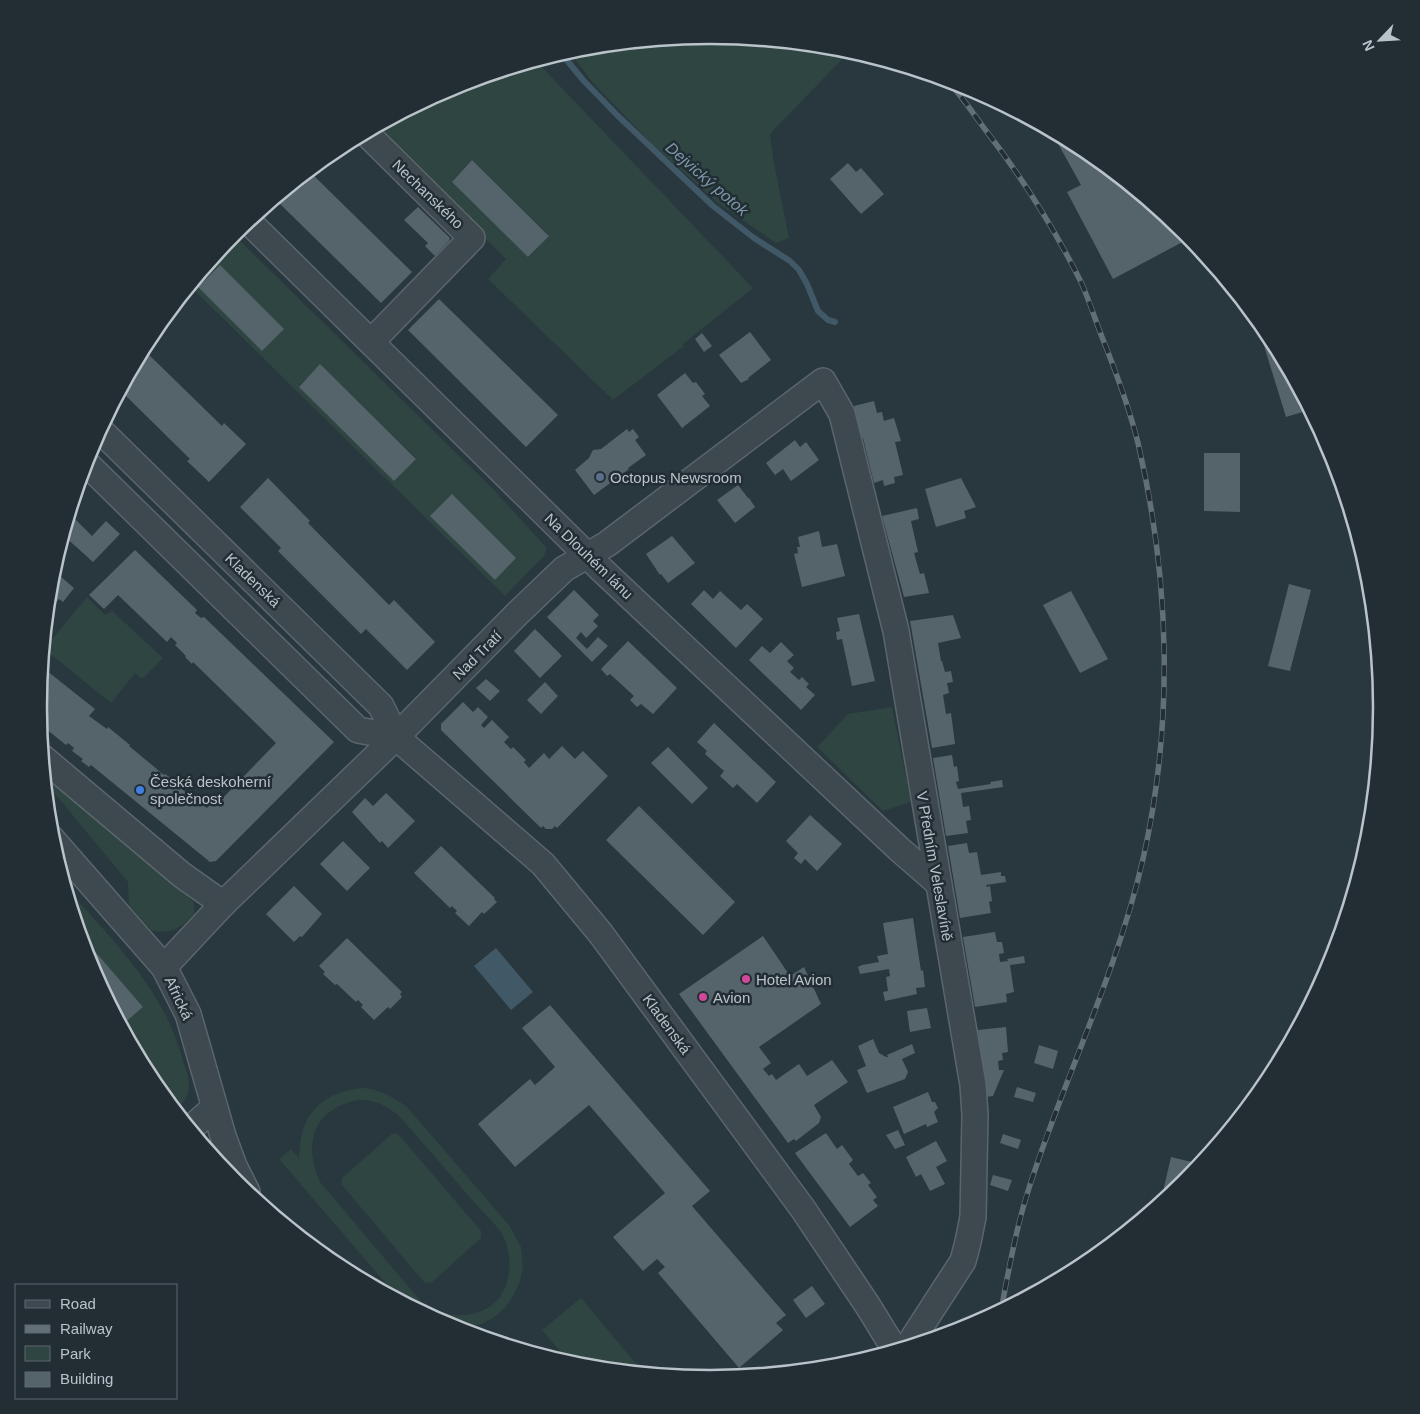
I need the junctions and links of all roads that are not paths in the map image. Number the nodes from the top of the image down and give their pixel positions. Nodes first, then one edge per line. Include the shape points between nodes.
1 (371, 138) edge
2 (253, 226) edge
3 (370, 342) junction
4 (823, 381) joint
5 (105, 435) edge
6 (92, 468) edge
7 (587, 555) junction
8 (396, 737) junction
9 (49, 763) edge
10 (63, 851) edge
11 (938, 883) junction
12 (222, 904) junction
13 (164, 967) junction
14 (214, 1108) junction
15 (195, 1124) edge
16 (237, 1171) edge
17 (913, 1338) edge
18 (892, 1345) edge

1 - 3 street, Nechanského via 472,238
2 - 3 street, Na Dlouhém lánu
3 - 7 street, Na Dlouhém lánu
4 - 7 street, Nad Tratí via 607,544
4 - 11 street, V Předním Veleslavíně via 842,414 896,630
5 - 8 street, Kladenská via 381,706
6 - 8 street via 358,730
7 - 8 street, Nad Tratí via 564,570 516,614
7 - 11 street, Na Dlouhém lánu via 884,836
8 - 12 street, Nad Tratí
8 - 18 street, Kladenská via 543,864 600,934 803,1209
9 - 12 street via 182,875
10 - 13 street, Africká
11 - 17 street, V Předním Veleslavíně via 972,1085 973,1217 963,1261
12 - 13 street, Nad Tratí
13 - 14 street, Africká via 188,1014
14 - 15 street
14 - 16 street, Africká

